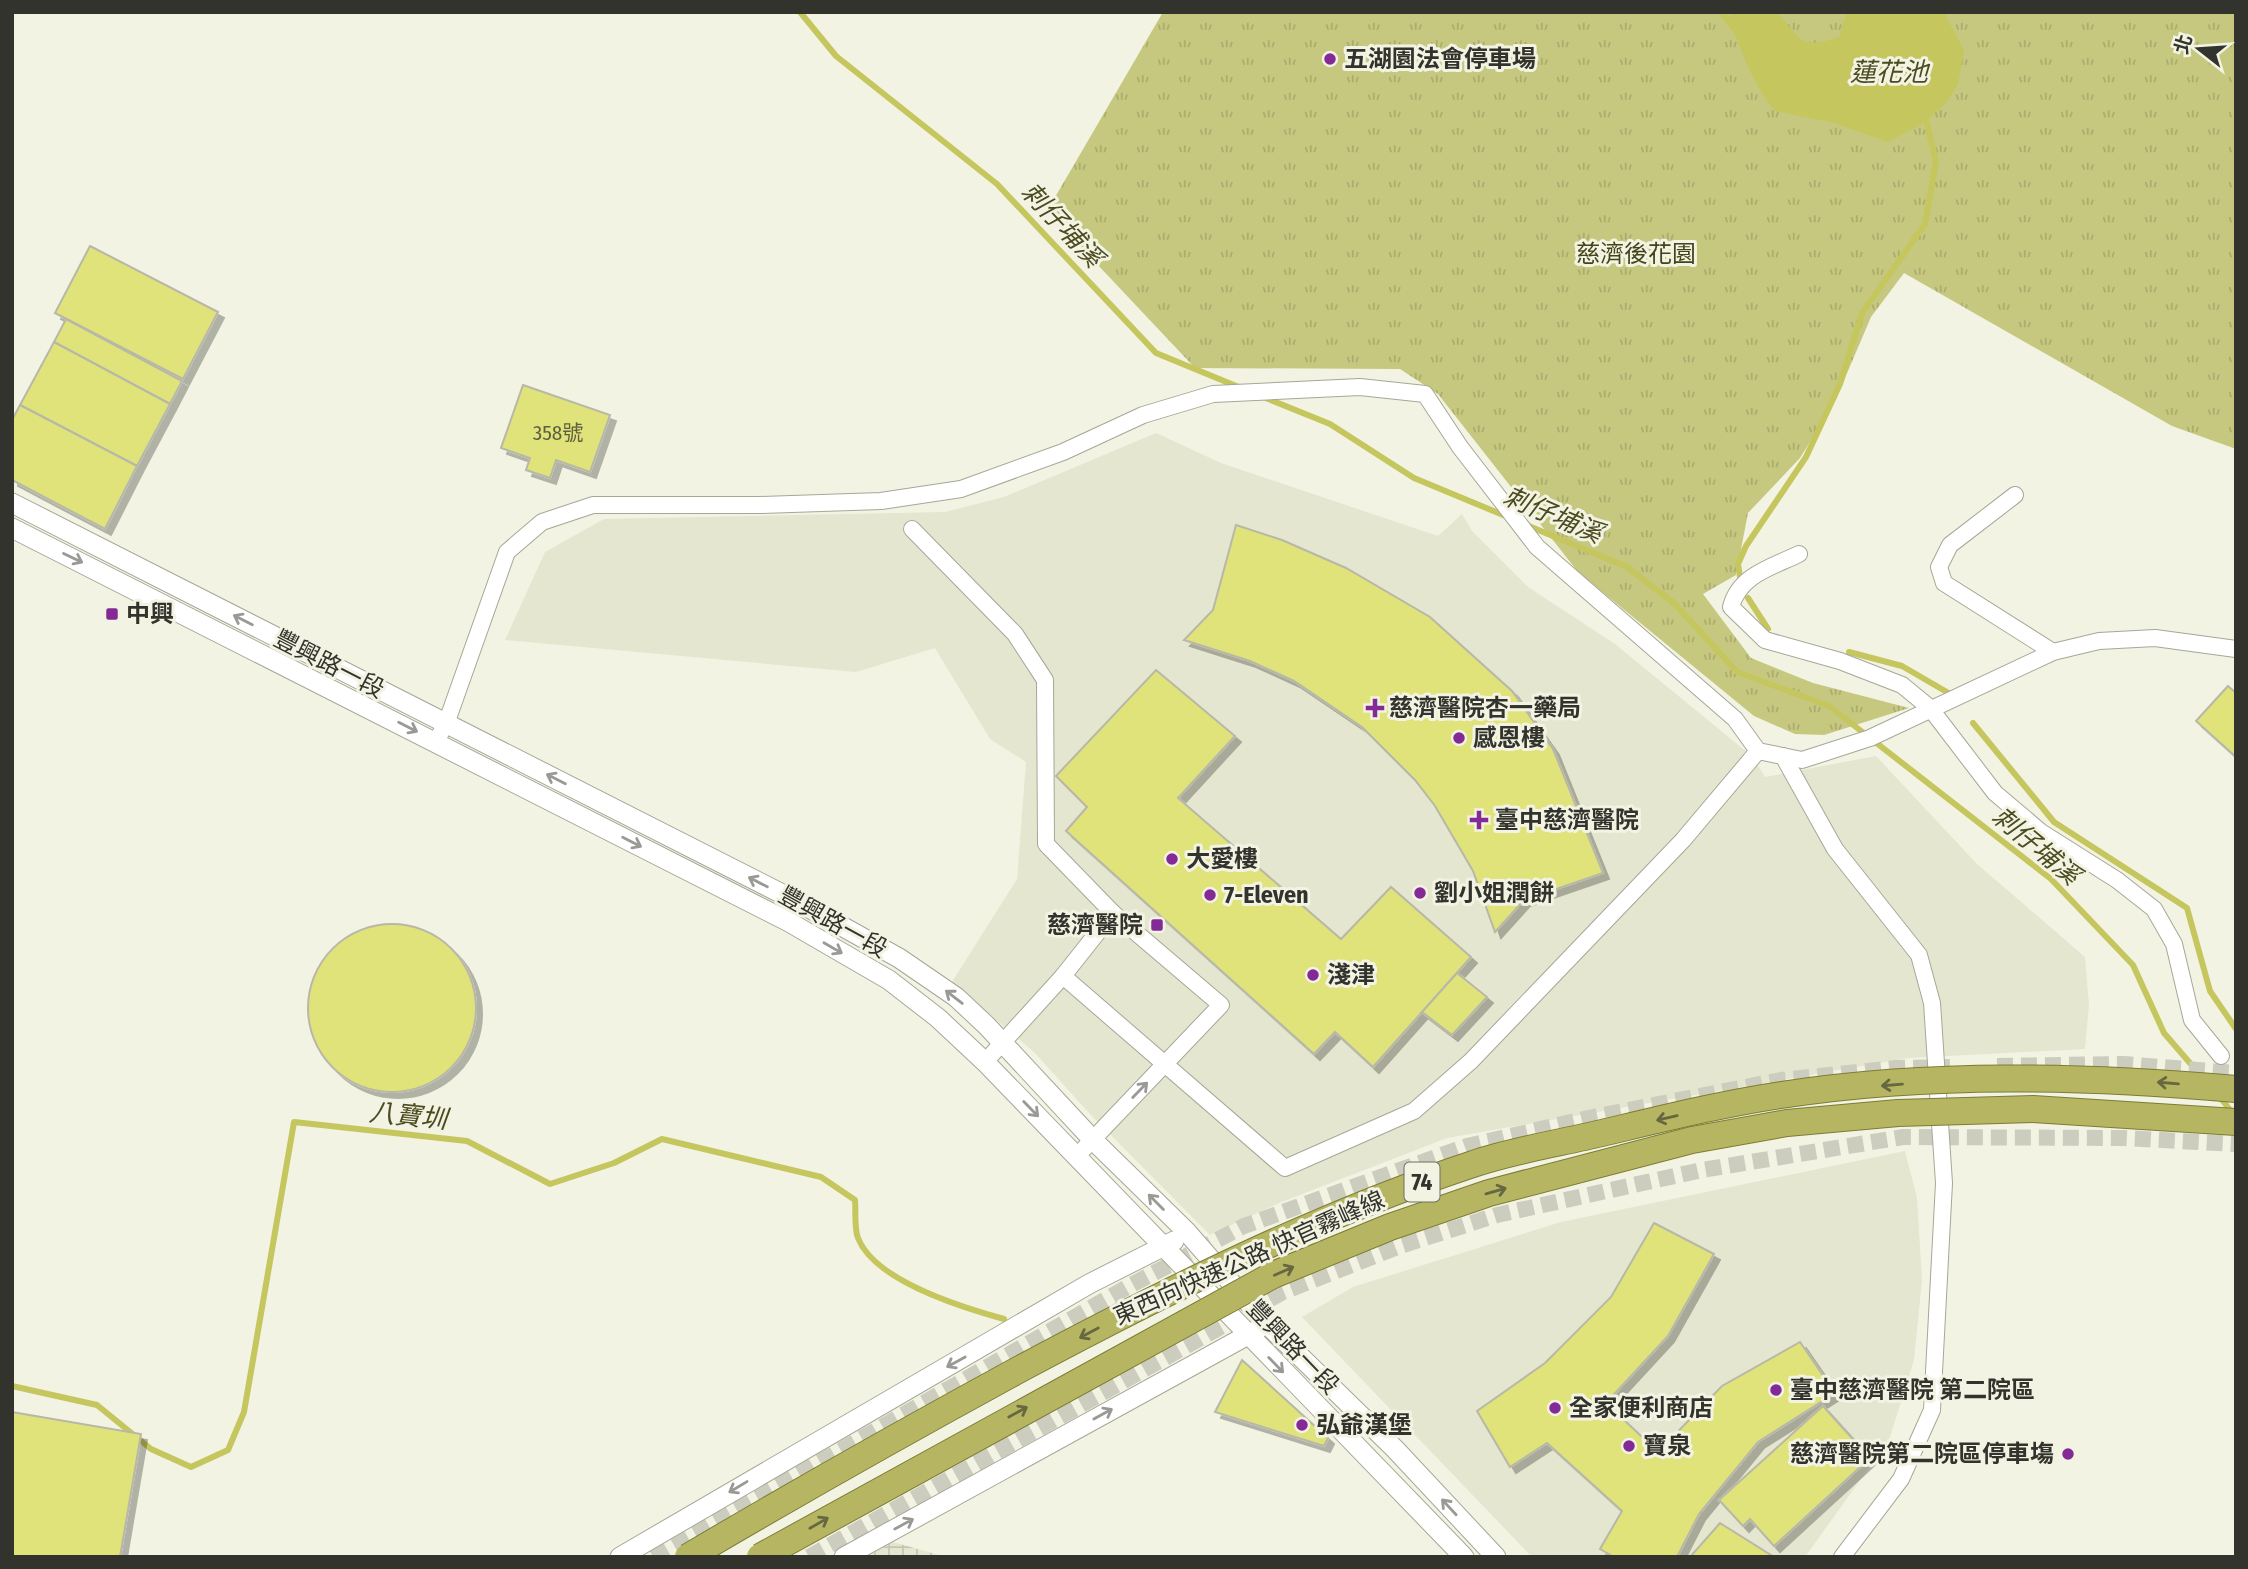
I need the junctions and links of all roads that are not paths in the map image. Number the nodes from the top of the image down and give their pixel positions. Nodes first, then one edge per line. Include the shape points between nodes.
1 (2015, 495) dead end
2 (12, 503) edge
3 (12, 528) edge
4 (912, 529) dead end
5 (1799, 554) dead end
6 (2236, 649) edge
7 (2053, 652) junction
8 (1930, 708) junction
9 (441, 733) junction
10 (1758, 751) junction
11 (1783, 756) junction
12 (1113, 913) junction
13 (1063, 976) junction
14 (1002, 1045) junction
15 (2221, 1056) dead end
16 (985, 1062) junction
17 (1164, 1064) junction
18 (2236, 1089) edge
19 (2236, 1122) edge
20 (1093, 1140) junction
21 (1077, 1156) junction
22 (1186, 1231) junction
23 (1164, 1248) junction
24 (1268, 1325) junction
25 (1247, 1335) junction
26 (621, 1557) edge
27 (688, 1557) edge
28 (760, 1557) edge
29 (844, 1557) edge
30 (1464, 1557) edge
31 (1496, 1557) edge
32 (1842, 1557) edge

1 - 7 street via 1950,545 1939,567 1944,583
9 -> 2 street, 豐興路一段
3 -> 9 street, 豐興路一段
4 - 12 street via 1015,634 1045,680 1046,845
5 - 8 street via 1746,580 1735,592 1731,607 1765,640 1902,685
6 - 7 street via 2155,638 2099,641
7 - 8 street
8 - 11 street via 1870,738 1802,760
8 - 15 street via 1995,793 2041,832 2154,909 2174,944 2192,1020
9 - 10 street via 507,552 542,522 593,505 881,501 961,489 1063,452 1143,415 1213,394 1360,387 1425,394 1537,547 1735,719
14 -> 9 street, 豐興路一段 via 956,997 899,958 802,904
9 -> 16 street, 豐興路一段 via 889,980
10 - 11 street
10 - 17 street via 1684,840 1471,1061 1414,1111 1285,1168
11 - 32 street via 1835,849 1919,955 1932,1003 1944,1183 1932,1410 1901,1479
12 - 13 street
12 - 17 street via 1220,1005
13 - 14 street
13 - 17 street
14 - 16 street
14 - 20 street, 豐興路一段
16 -> 21 street, 豐興路一段
20 -> 17 street
18 -> 27 highway, 東西向快速公路 快官霧峰線 / 74, bridge via 2030,1077 1795,1094 1686,1113 1477,1162 1377,1199 1140,1305 849,1462
28 -> 19 highway, 東西向快速公路 快官霧峰線 / 74, bridge via 1273,1275 1489,1193 1692,1140 1787,1123 1899,1113 2033,1109
20 - 21 street
22 -> 20 street, 豐興路一段
21 - 23 street, 豐興路一段
22 - 23 street
22 - 24 street, 豐興路一段
23 - 25 street, 豐興路一段
23 -> 26 street via 1089,1284
24 - 25 street
31 -> 24 street, 豐興路一段 via 1395,1449
29 -> 25 street
25 -> 30 street, 豐興路一段

